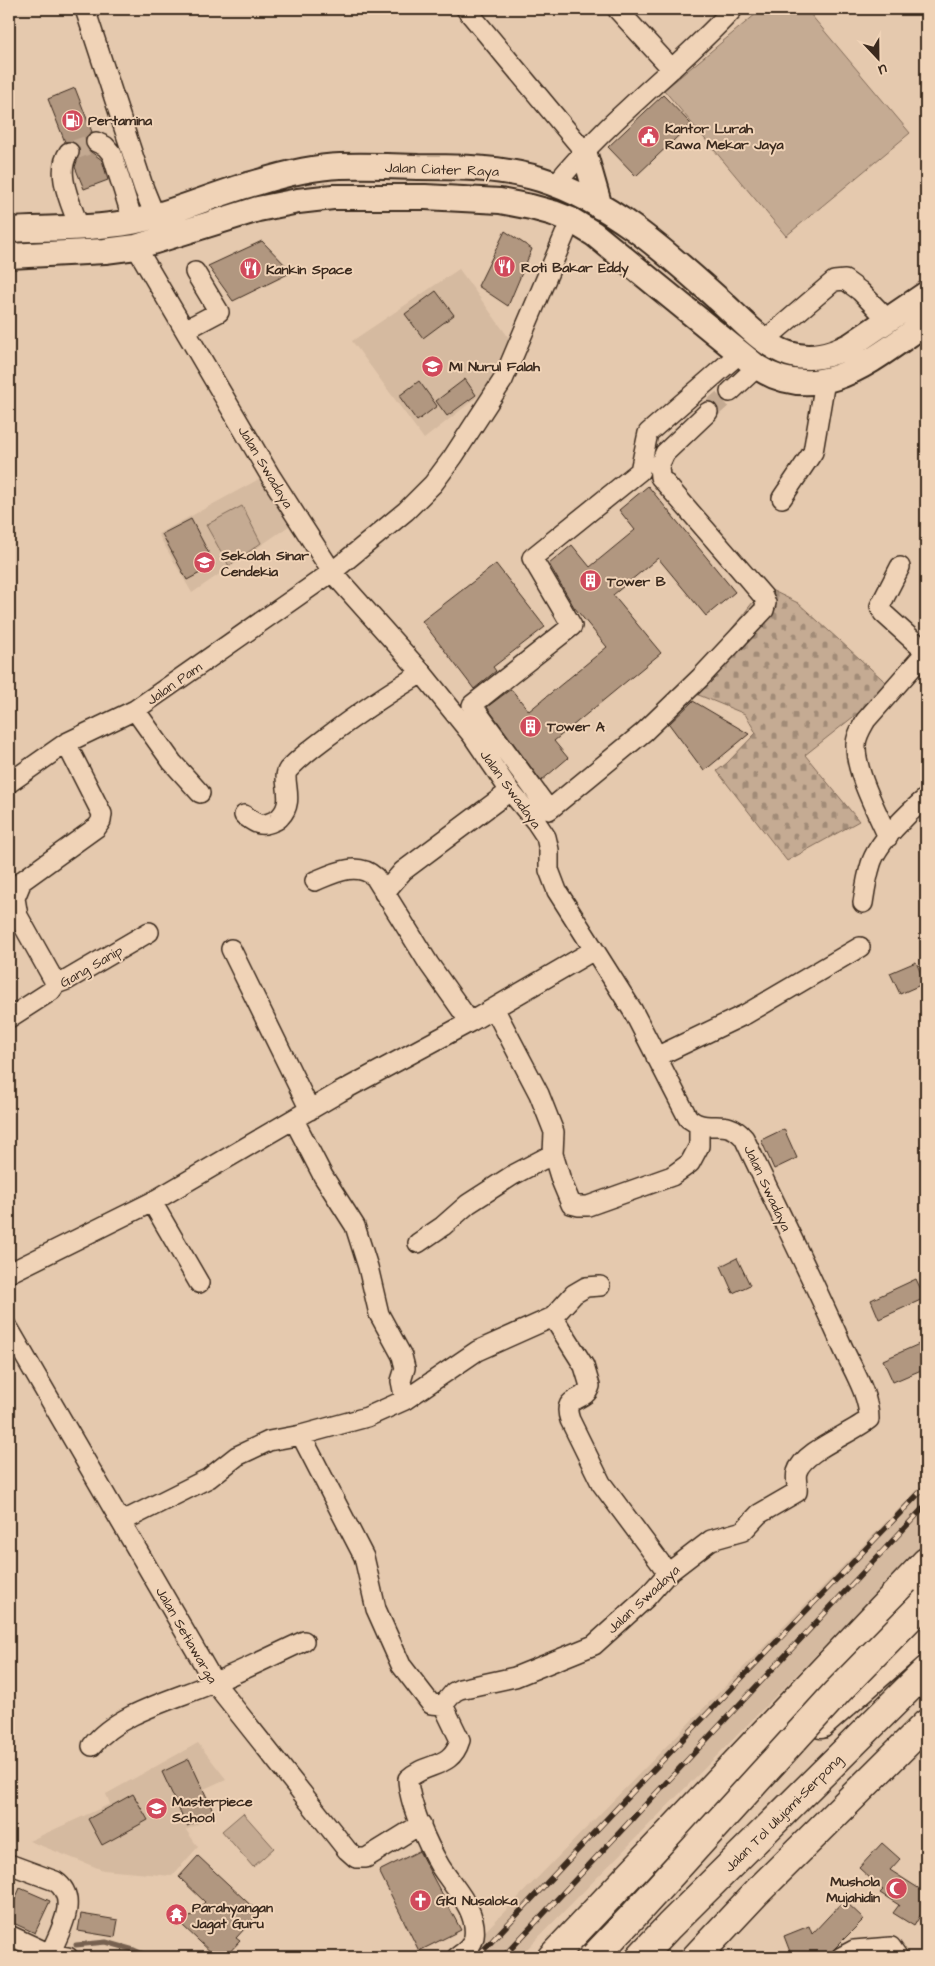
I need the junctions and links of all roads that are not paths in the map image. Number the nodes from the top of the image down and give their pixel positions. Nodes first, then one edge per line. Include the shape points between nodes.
1 (85, 9) edge
2 (466, 9) edge
3 (617, 9) edge
4 (733, 9) edge
5 (672, 69) junction
6 (96, 142) dead end
7 (584, 151) junction
8 (69, 152) dead end
9 (556, 184) junction
10 (600, 206) junction
11 (144, 219) junction
12 (571, 220) junction
13 (103, 226) junction
14 (79, 227) junction
15 (9, 230) edge
16 (136, 247) junction
17 (105, 251) junction
18 (9, 256) edge
19 (195, 272) dead end
20 (926, 294) edge
21 (888, 320) junction
22 (926, 323) edge
23 (185, 330) junction
24 (764, 340) junction
25 (748, 360) junction
26 (825, 381) junction
27 (730, 392) tunnel mouth
28 (708, 412) tunnel mouth
29 (782, 498) dead end
30 (900, 567) dead end
31 (332, 572) junction
32 (926, 652) edge
33 (422, 674) junction
34 (136, 710) junction
35 (66, 744) junction
36 (9, 783) edge
37 (510, 791) junction
38 (200, 793) dead end
39 (926, 798) edge
40 (244, 815) dead end
41 (888, 837) junction
42 (315, 881) dead end
43 (384, 893) junction
44 (863, 903) dead end
45 (149, 932) dead end
46 (860, 947) dead end
47 (231, 949) dead end
48 (594, 950) junction
49 (56, 984) junction
50 (494, 1008) junction
51 (9, 1018) edge
52 (470, 1022) junction
53 (656, 1057) junction
54 (310, 1110) junction
55 (294, 1120) junction
56 (699, 1125) junction
57 (553, 1154) junction
58 (152, 1202) junction
59 (418, 1243) dead end
60 (9, 1272) edge
61 (199, 1283) dead end
62 (600, 1286) dead end
63 (553, 1317) junction
64 (9, 1329) edge
65 (405, 1400) junction
66 (301, 1435) junction
67 (121, 1522) junction
68 (926, 1562) edge
69 (668, 1573) junction
70 (926, 1601) edge
71 (926, 1632) edge
72 (304, 1641) dead end
73 (926, 1670) edge
74 (214, 1682) junction
75 (443, 1706) junction
76 (926, 1724) edge
77 (92, 1746) dead end
78 (421, 1824) junction
79 (9, 1864) edge
80 (9, 1935) edge
81 (56, 1956) edge
82 (457, 1957) edge
83 (553, 1957) edge
84 (594, 1957) edge
85 (640, 1957) edge
86 (696, 1957) edge
87 (841, 1957) edge
88 (898, 1957) edge

1 - 11 street via 144,189
2 - 7 street
3 - 5 street
4 - 5 street
5 - 7 street
6 - 11 street via 112,154
7 - 9 street
7 - 10 main road
8 - 14 street via 63,174
9 - 10 main road, Jalan Ciater Raya
9 - 11 main road, Jalan Ciater Raya via 509,171 469,167 338,166 258,182
10 - 24 main road, Jalan Ciater Raya via 699,282
11 - 13 main road, Jalan Ciater Raya
12 - 16 main road, Jalan Ciater Raya via 500,201 333,197 258,209
12 - 25 main road, Jalan Ciater Raya via 614,248
12 - 31 street, Jalan Pam via 504,380 453,457 433,484 406,511
13 - 14 main road, Jalan Ciater Raya
13 - 17 main road
14 - 15 main road, Jalan Ciater Raya
16 - 17 main road, Jalan Ciater Raya
16 - 23 street, Jalan Swadaya
17 - 18 main road, Jalan Ciater Raya
19 - 23 street via 219,312
20 - 21 main road, Jalan Ciater Raya
21 - 24 main road, Jalan Ciater Raya via 851,345 822,356 805,358 790,355
21 - 24 street via 845,280 834,281
22 - 26 main road, Jalan Ciater Raya via 859,368
23 - 31 street, Jalan Swadaya via 271,478
25 - 26 main road, Jalan Ciater Raya via 779,379 794,383
25 - 27 street
25 - 28 street via 648,433 640,471 532,558 572,626 472,706 549,810 644,732 764,610 763,596 660,478 659,466 665,453
26 - 29 street via 813,452
30 - 32 street via 880,606 883,613
31 - 33 street, Jalan Swadaya
31 - 34 street, Jalan Pam
32 - 41 street via 866,720 856,745 866,786
33 - 37 street, Jalan Swadaya via 472,735
33 - 40 street via 363,709 306,753 287,772 285,778 289,793 287,806 280,818 258,826
34 - 35 street, Jalan Pam
34 - 38 street via 172,762
35 - 36 street, Jalan Pam
35 - 49 street via 102,814 101,821 98,827 22,881 15,898 18,916
37 - 43 street via 403,871
37 - 48 street, Jalan Swadaya via 546,837 549,870 557,891
39 - 41 street
41 - 44 street via 871,862
42 - 43 street via 340,871 360,870 370,872
43 - 52 street
45 - 49 street, Gang Sanip
46 - 53 street via 746,1014
47 - 54 street
48 - 50 street
48 - 53 street, Jalan Swadaya via 633,1011
49 - 51 street, Gang Sanip via 51,991
50 - 52 street
50 - 57 street via 554,1132
52 - 54 street
53 - 56 street, Jalan Swadaya via 688,1118
54 - 55 street
55 - 58 street
55 - 65 street via 323,1176 355,1226 379,1314 406,1368 401,1381
56 - 57 street via 699,1146 690,1163 672,1176 588,1206 571,1204
56 - 69 street, Jalan Swadaya via 730,1128 744,1138 863,1392 869,1419 808,1456 796,1474 797,1492 759,1514 744,1531 711,1540
57 - 59 street via 468,1204
58 - 60 street
58 - 61 street
62 - 63 street via 574,1294
63 - 65 street via 477,1351
63 - 69 street via 584,1366 590,1386 587,1392 570,1402 566,1410 570,1420 602,1484
64 - 67 street, Jalan Setiawarga
65 - 66 street via 367,1417
66 - 67 street via 269,1441 237,1456 209,1478
66 - 75 street via 364,1556 376,1609 401,1665 431,1704
67 - 74 street, Jalan Setiawarga
68 - 83 highway
69 - 75 street, Jalan Swadaya via 646,1598 594,1645 515,1677 460,1688
70 - 84 highway, bridge via 837,1692
71 - 83 highway
72 - 74 street
73 - 85 highway, Jalan Tol Ulujami–Serpong
74 - 77 street via 123,1721 104,1733
74 - 78 street, Jalan Setiawarga via 356,1858 366,1858
75 - 78 street via 460,1740 456,1751 447,1760 408,1779
76 - 86 highway
78 - 82 street via 440,1865 471,1913 472,1944
79 - 81 street via 61,1885 66,1896 66,1915
80 - 81 street
87 - 88 street via 854,1950 891,1947

